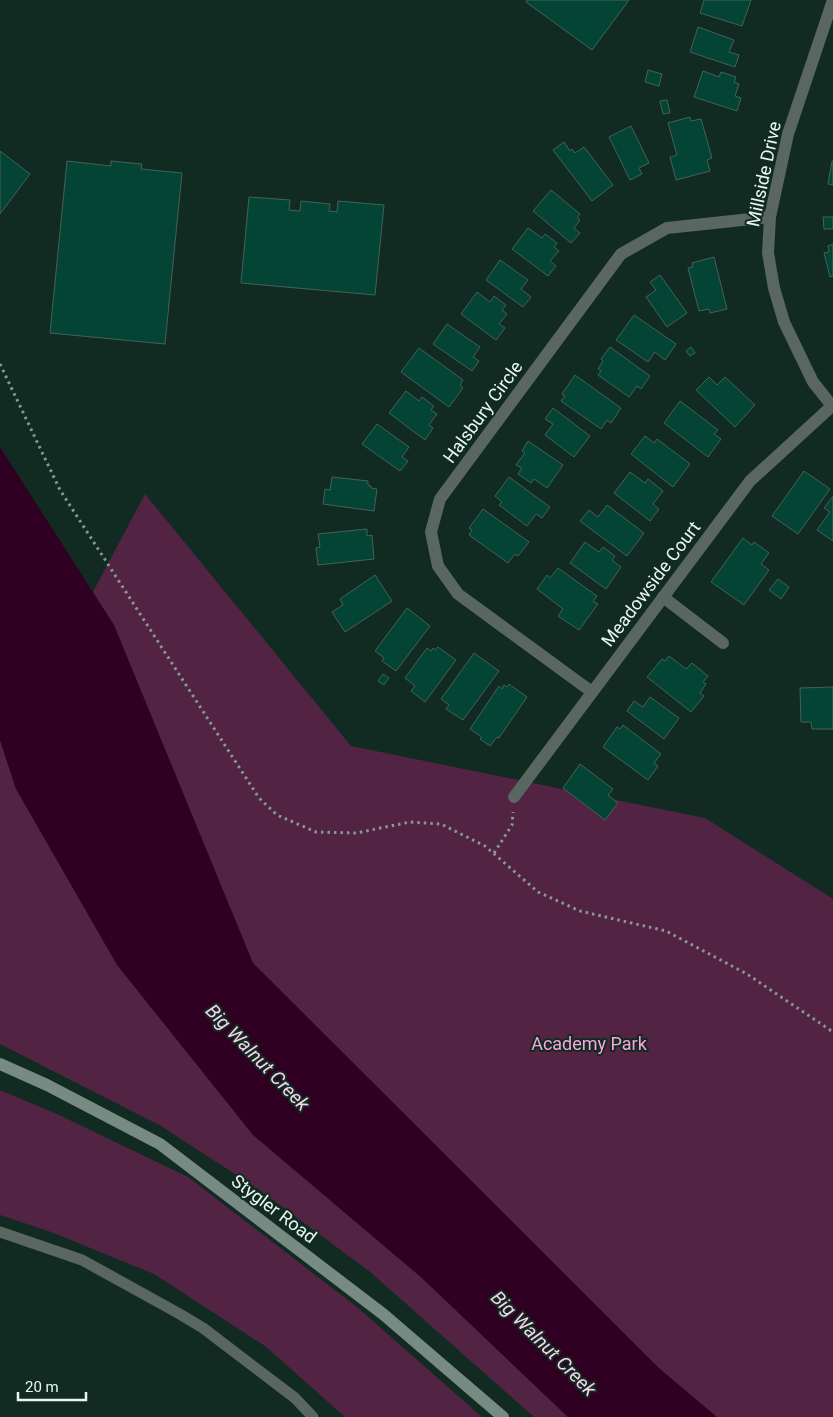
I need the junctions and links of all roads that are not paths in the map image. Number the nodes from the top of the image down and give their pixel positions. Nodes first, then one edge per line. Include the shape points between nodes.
1 (833, 0) edge
2 (770, 217) junction
3 (833, 406) edge
4 (663, 597) junction
5 (723, 643) dead end
6 (592, 692) junction
7 (514, 798) road end
8 (0, 1064) edge
9 (0, 1232) edge
10 (313, 1417) edge
11 (504, 1417) edge

1 - 2 street, Millside Drive via 788,134
2 - 3 street, Millside Drive via 768,253 784,322 813,382
2 - 6 street, Halsbury Circle via 667,228 622,254 440,499 431,532 438,566 458,594
3 - 4 street, Meadowside Court via 750,481
4 - 5 street
4 - 6 street, Meadowside Court
6 - 7 street, Meadowside Court
8 - 11 main road, Stygler Road via 160,1144 383,1314
9 - 10 lane via 82,1260 178,1313 203,1328 295,1398

